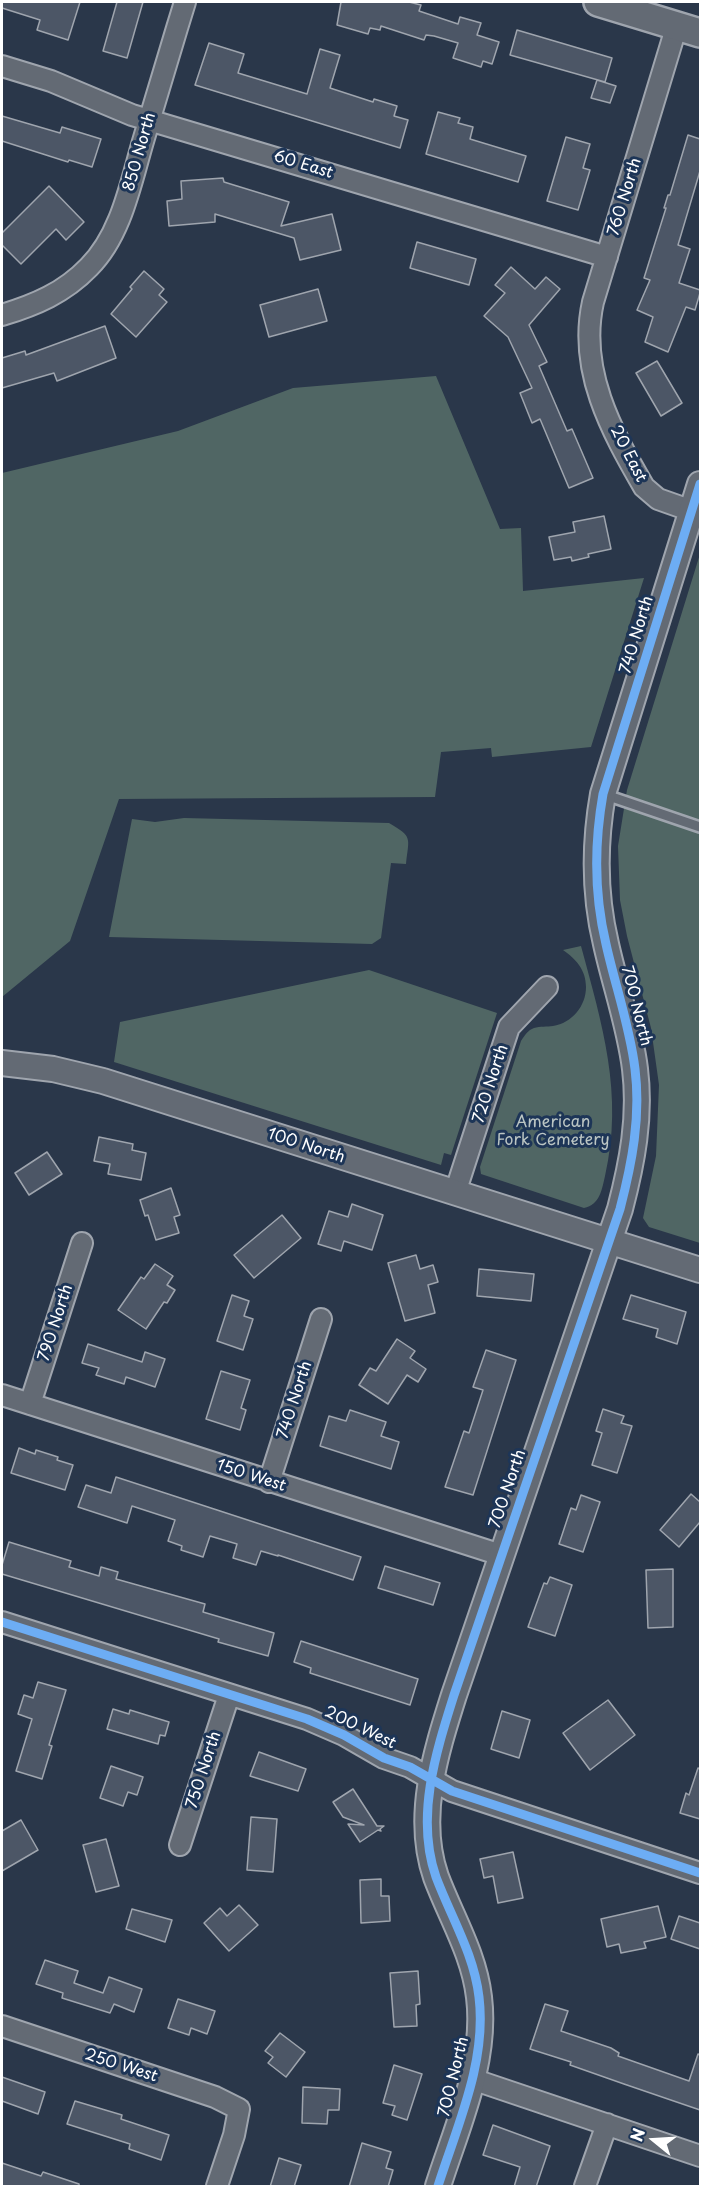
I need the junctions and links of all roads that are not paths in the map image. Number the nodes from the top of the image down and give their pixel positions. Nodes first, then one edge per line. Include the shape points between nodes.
1 (185, 2) edge
2 (598, 2) edge
3 (689, 29) edge
4 (2, 66) edge
5 (150, 120) junction
6 (607, 257) junction
7 (2, 315) edge
8 (592, 371) joint
9 (700, 484) edge
10 (692, 511) junction
11 (603, 794) junction
12 (700, 827) edge
13 (547, 987) dead end
14 (2, 1063) edge
15 (455, 1193) junction
16 (609, 1240) junction
17 (82, 1243) dead end
18 (700, 1270) edge
19 (321, 1319) dead end
20 (2, 1395) edge
21 (30, 1404) junction
22 (269, 1482) junction
23 (501, 1555) junction
24 (2, 1623) edge
25 (229, 1695) junction
26 (431, 1779) junction
27 (180, 1845) dead end
28 (700, 1873) edge
29 (2, 2026) edge
30 (472, 2079) junction
31 (607, 2124) junction
32 (700, 2156) edge
33 (217, 2187) edge
34 (438, 2187) edge
35 (585, 2187) edge

1 - 5 street, 850 North
2 - 3 main road
3 - 6 street, 760 North
4 - 5 street, 60 East
5 - 6 street, 60 East
5 - 7 street, 850 North via 110,240 67,287 47,299
6 - 8 street, 760 North via 588,323
8 - 10 street, 20 East via 601,401 644,487 658,499
9 - 10 street, 740 North
10 - 11 street, 740 North
11 - 12 lane
11 - 16 street, 700 North via 595,849 599,907 631,1046 636,1095 633,1155
13 - 15 street, 720 North via 509,1028
14 - 15 street, 100 North via 53,1069 102,1082
15 - 16 street, 100 North
16 - 18 street, 100 North
16 - 23 street, 700 North
17 - 21 street, 790 North
19 - 22 street, 740 North
20 - 21 street, 150 West
21 - 22 street, 150 West
22 - 23 street, 150 West
23 - 26 street, 700 North via 440,1740
24 - 25 street, 200 West
25 - 26 street, 200 West via 326,1726
25 - 27 street, 750 North
26 - 28 street, 200 West via 452,1791
26 - 30 street, 700 North via 427,1824 435,1874 468,1951 479,1997 479,2039
29 - 33 street, 250 West via 215,2097 239,2109
30 - 31 street
30 - 34 street, 700 North
31 - 32 street
31 - 35 street

